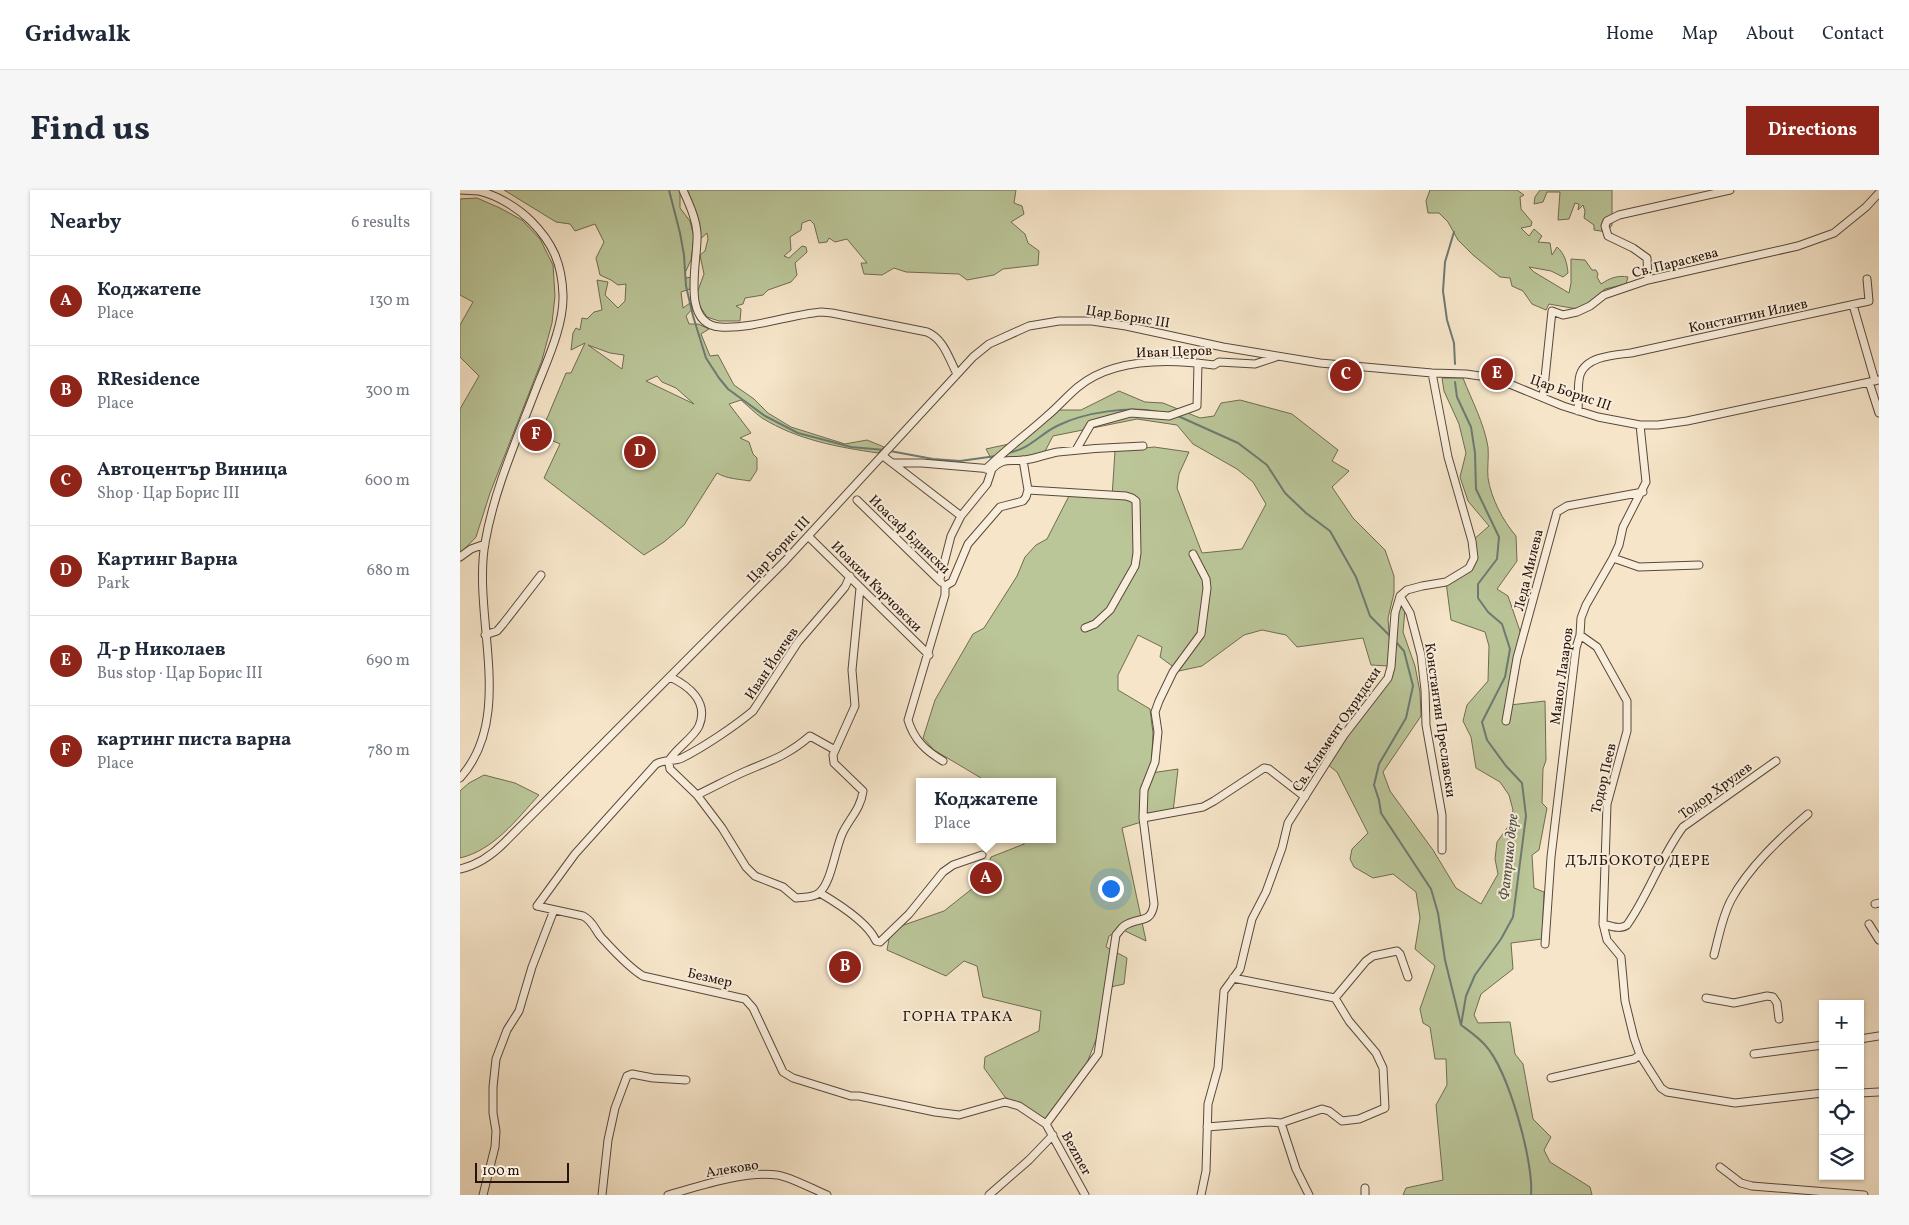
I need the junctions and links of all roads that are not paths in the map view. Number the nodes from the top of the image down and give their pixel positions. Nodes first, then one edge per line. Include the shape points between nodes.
1 (460, 190) edge
2 (683, 190) edge
3 (1730, 190) edge
4 (1879, 193) edge
5 (1867, 279) dead end
6 (1648, 280) junction
7 (1855, 304) junction
8 (1278, 357) junction
9 (1198, 363) junction
10 (1432, 373) junction
11 (957, 374) junction
12 (1875, 381) edge
13 (1543, 397) junction
14 (1578, 411) junction
15 (1879, 413) edge
16 (1640, 425) junction
17 (1143, 446) dead end
18 (1076, 450) junction
19 (883, 456) junction
20 (1023, 460) junction
21 (893, 463) junction
22 (989, 469) junction
23 (1028, 490) junction
24 (1642, 492) junction
25 (857, 500) dead end
26 (961, 516) junction
27 (808, 536) junction
28 (485, 544) junction
29 (1194, 554) dead end
30 (460, 557) edge
31 (1613, 558) junction
32 (1699, 566) dead end
33 (541, 575) dead end
34 (850, 576) junction
35 (940, 580) junction
36 (945, 586) junction
37 (860, 588) junction
38 (1400, 596) junction
39 (1085, 628) dead end
40 (486, 635) junction
41 (1580, 635) junction
42 (929, 655) junction
43 (670, 677) junction
44 (1506, 721) dead end
45 (835, 750) junction
46 (670, 759) junction
47 (1776, 761) dead end
48 (943, 762) dead end
49 (460, 778) edge
50 (697, 794) junction
51 (1305, 798) junction
52 (1808, 814) dead end
53 (1143, 818) junction
54 (1442, 850) dead end
55 (982, 855) dead end
56 (460, 869) edge
57 (820, 893) junction
58 (554, 910) junction
59 (1603, 924) junction
60 (1869, 924) dead end
61 (1879, 940) edge
62 (1545, 944) dead end
63 (1714, 955) dead end
64 (1408, 977) dead end
65 (1233, 978) junction
66 (1335, 998) junction
67 (1706, 998) dead end
68 (1779, 1019) dead end
69 (1879, 1036) edge
70 (1864, 1038) edge
71 (1819, 1046) edge
72 (1754, 1054) dead end
73 (1640, 1055) junction
74 (1551, 1078) dead end
75 (686, 1080) dead end
76 (1879, 1092) edge
77 (1819, 1093) edge
78 (1864, 1093) edge
79 (1281, 1123) junction
80 (1046, 1124) junction
81 (1207, 1126) junction
82 (1053, 1135) junction
83 (1720, 1167) dead end
84 (483, 1195) edge
85 (602, 1195) edge
86 (668, 1195) edge
87 (828, 1195) edge
88 (989, 1195) edge
89 (1085, 1195) edge
90 (1201, 1195) edge
91 (1309, 1195) edge
92 (1864, 1195) edge

1 - 28 street via 480,191 503,201 524,214 544,234 559,262 563,296 550,353 497,491
2 - 11 street via 697,231 696,309 705,321 719,327 736,326 832,312 927,332 941,342
3 - 6 street via 1619,215 1607,221 1608,236 1647,258
4 - 6 street, Св. Параскева via 1834,233 1798,246
5 - 7 street via 1869,301
6 - 13 street, Св. Параскева via 1604,295 1577,312 1563,314 1552,311
7 - 12 street
7 - 14 street, Константин Илиев via 1631,354 1604,356 1592,361 1580,374
8 - 9 street, Иван Церов via 1255,364
8 - 10 street, Цар Борис III
8 - 11 street, Цар Борис III via 1092,320 1060,321 1029,326 989,344
9 - 18 street via 1197,406 1168,416 1132,413 1091,424
9 - 22 street, Иван Церов via 1141,362 1105,372 1079,386
10 - 13 street, Цар Борис III via 1495,379
10 - 38 street via 1448,457 1474,558 1469,568 1452,580 1407,590
11 - 19 street, Цар Борис III
12 - 15 street
12 - 16 street, Цар Борис III via 1686,421
13 - 14 street, Цар Борис III
14 - 16 street, Цар Борис III
16 - 24 street, Манол Лазаров via 1646,482
17 - 18 street
18 - 20 street
19 - 21 street
19 - 27 street, Цар Борис III
20 - 22 street via 1002,461
20 - 23 street
21 - 22 street
21 - 26 street
22 - 26 street via 987,484
23 - 36 street via 1023,501 1000,507 977,531 952,582
23 - 39 street via 1126,496 1136,502 1135,566 1110,610 1095,624
24 - 31 street, Манол Лазаров via 1623,527
24 - 44 street, Леда Милева via 1567,506 1557,512 1517,658
25 - 35 street, Иоасаф Бдински
26 - 35 street via 950,536
27 - 34 street, Иоаким Кърчовски
27 - 43 street, Цар Борис III
28 - 30 street
28 - 40 street via 482,592
29 - 53 street via 1207,588 1201,634 1173,672 1155,712 1158,732 1154,762 1144,790
31 - 32 street via 1640,567
31 - 41 street, Манол Лазаров via 1586,605
33 - 40 street via 497,631
34 - 37 street, Иоаким Кърчовски
34 - 46 street, Иван Йончев via 835,600 798,642 753,710 680,759
35 - 36 street, Иоасаф Бдински
36 - 42 street
37 - 42 street, Иоаким Кърчовски
37 - 45 street via 852,670 855,706
38 - 51 street, Св. Климент Охридски via 1388,678 1344,736
38 - 54 street, Константин Преславски via 1410,613 1421,655 1426,724 1443,823
40 - 49 street via 489,687 486,724 475,759
41 - 59 street, Тодор Пеев via 1598,648 1627,702 1627,731 1607,804
41 - 62 street, Манол Лазаров via 1551,857
42 - 48 street via 908,720 918,742
43 - 46 street via 691,689 698,700 700,713 699,725
43 - 56 street, Цар Борис III via 494,853 473,866
45 - 50 street via 810,736 775,760
45 - 57 street via 834,763 863,791 858,809 842,833
46 - 50 street via 670,769
46 - 58 street, Безмер via 656,764 562,870 537,906
47 - 59 street, Тодор Хрулев via 1682,828 1624,928
50 - 57 street via 755,876 783,887 796,898
51 - 53 street via 1264,768 1203,807
51 - 65 street, Св. Климент Охридски via 1288,822 1266,892 1252,919 1240,969
52 - 63 street via 1741,884 1722,921
53 - 80 street via 1153,914 1123,926 1116,935 1098,1054
55 - 57 street via 943,872 909,914 880,942 842,906
58 - 80 street, Безмер via 589,919 605,941 643,976 745,999 753,1008 783,1072 792,1078 851,1096 954,1115 1008,1102 1031,1112
58 - 84 street via 518,1011 496,1059 493,1087 496,1147
59 - 73 street, Тодор Пеев via 1607,940 1621,958 1624,1001
60 - 61 street
64 - 66 street via 1399,952 1382,953 1366,961
65 - 66 street
65 - 81 street, Св. Климент Охридски via 1224,991 1218,1068 1208,1104
66 - 79 street via 1348,1021 1376,1053 1383,1068 1385,1108 1342,1122 1322,1109
67 - 68 street via 1734,1003 1773,997
69 - 70 street
71 - 72 street
73 - 74 street
73 - 77 street, Тодор Пеев via 1667,1092 1735,1103
75 - 85 street via 627,1076 614,1108
76 - 78 street
79 - 81 street
79 - 91 street via 1296,1169
80 - 82 street, Bezmer
81 - 90 street, Св. Климент Охридски via 1206,1171
82 - 88 street
82 - 89 street, Bezmer
83 - 92 street via 1741,1183 1752,1186
86 - 87 street, Алеково via 747,1176 778,1175

